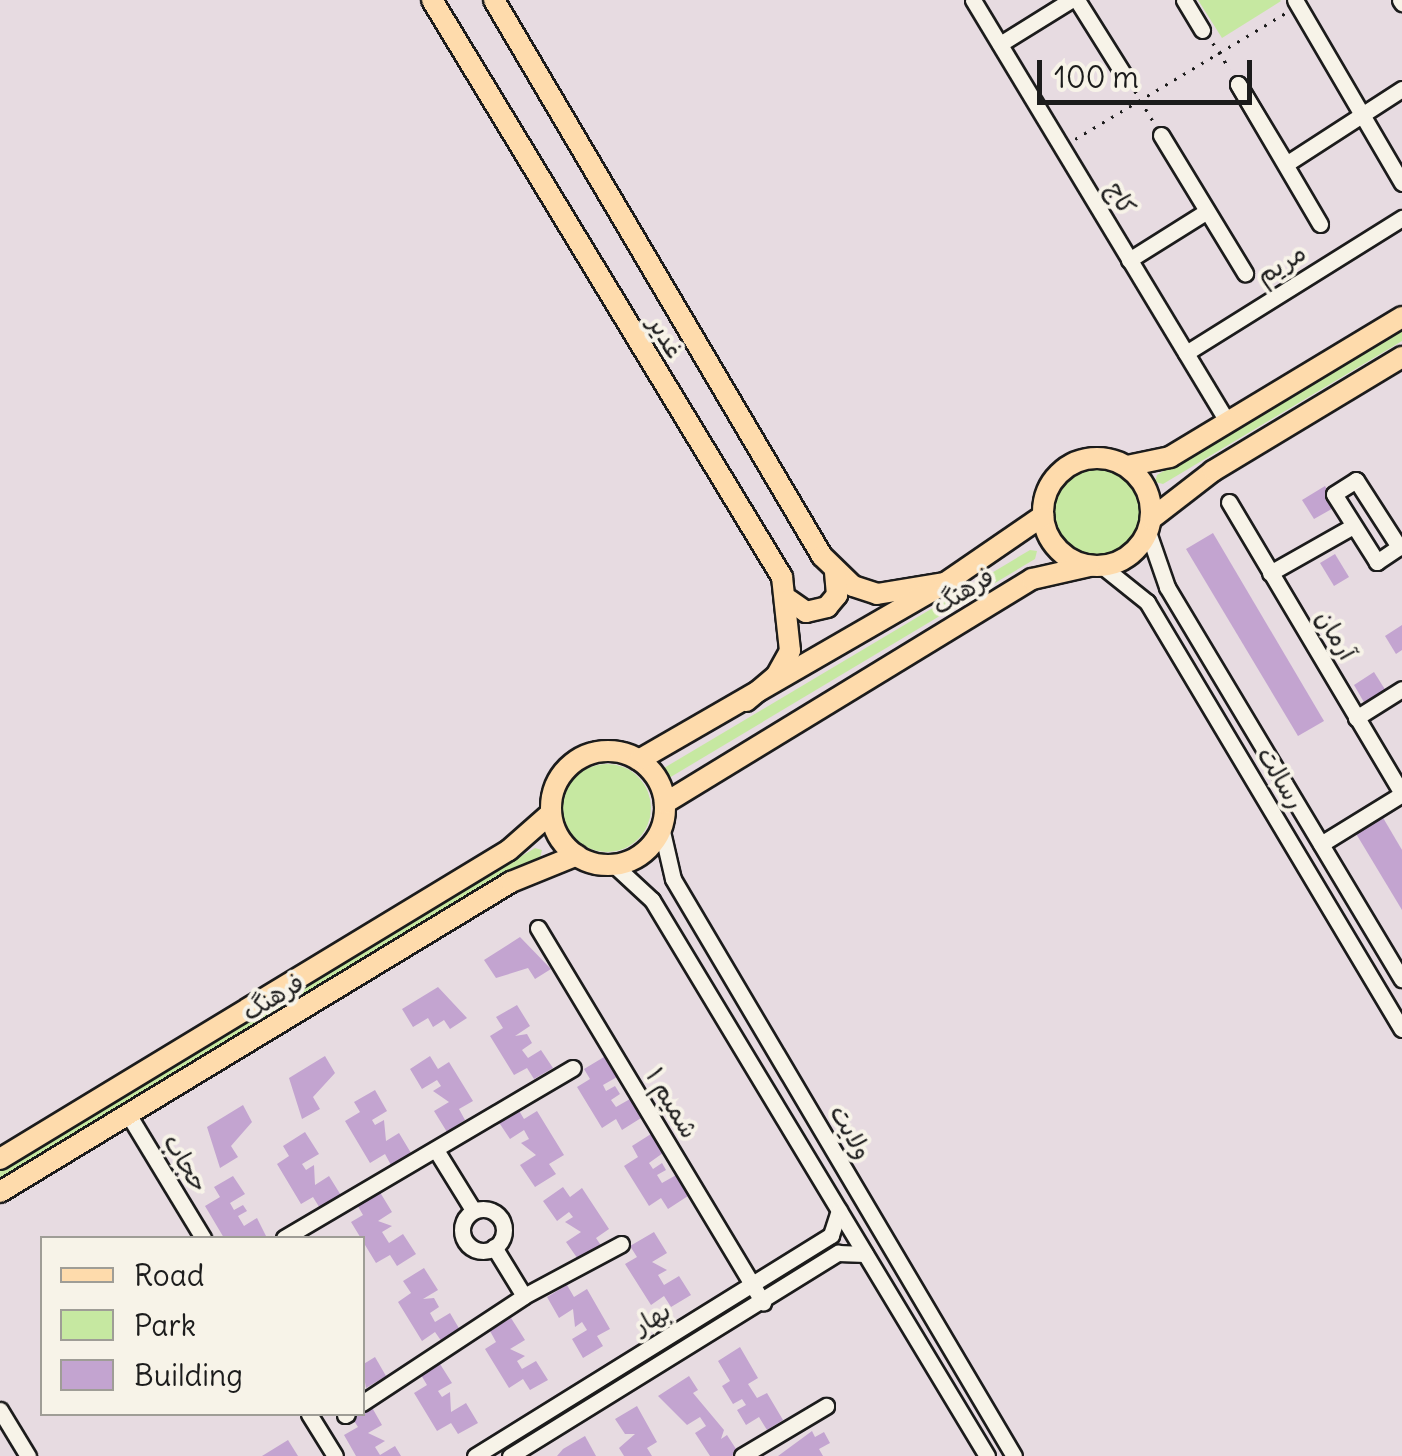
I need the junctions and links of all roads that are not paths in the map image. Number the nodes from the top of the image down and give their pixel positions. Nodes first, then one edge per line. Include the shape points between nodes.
1 (432, 0) edge
2 (494, 0) edge
3 (973, 0) edge
4 (1074, 0) edge
5 (1184, 0) edge
6 (1296, 3) edge
7 (1202, 30) road end
8 (1000, 44) junction
9 (1126, 78) road end
10 (1402, 90) edge
11 (1362, 116) junction
12 (1161, 135) road end
13 (1402, 182) edge
14 (1207, 211) junction
15 (1402, 218) edge
16 (1320, 224) dead end
17 (1128, 260) junction
18 (1245, 273) dead end
19 (1402, 317) edge
20 (1186, 353) junction
21 (1402, 356) edge
22 (1228, 421) junction
23 (1126, 466) junction
24 (1229, 502) dead end
25 (1042, 516) junction
26 (1149, 526) junction
27 (1353, 526) junction
28 (1096, 566) junction
29 (835, 572) junction
30 (1270, 573) junction
31 (945, 584) junction
32 (789, 600) junction
33 (1402, 689) edge
34 (746, 701) junction
35 (1356, 718) junction
36 (639, 760) junction
37 (1402, 794) edge
38 (665, 802) junction
39 (551, 812) junction
40 (662, 827) junction
41 (1321, 844) junction
42 (577, 855) junction
43 (613, 864) junction
44 (538, 928) dead end
45 (1402, 979) edge
46 (1402, 1029) edge
47 (573, 1068) dead end
48 (128, 1114) junction
49 (436, 1150) junction
50 (0, 1159) edge
51 (0, 1192) edge
52 (473, 1210) junction
53 (839, 1210) junction
54 (201, 1236) edge
55 (287, 1236) edge
56 (621, 1244) dead end
57 (494, 1248) junction
58 (865, 1254) junction
59 (752, 1285) junction
60 (524, 1296) junction
61 (763, 1303) junction
62 (365, 1402) edge
63 (826, 1406) dead end
64 (0, 1410) edge
65 (310, 1416) edge
66 (28, 1456) edge
67 (334, 1456) edge
68 (474, 1456) edge
69 (510, 1456) edge
70 (742, 1456) edge
71 (987, 1456) edge
72 (1014, 1456) edge

1 - 32 main road, غدیر via 782,578
2 - 29 main road, غدیر
3 - 8 street, کاج
4 - 8 street
4 - 9 street
5 - 7 street
6 - 11 street
8 - 17 street, کاج
10 - 11 street
11 - 13 street
11 - 16 street via 1286,164 1238,84
12 - 14 street
14 - 17 street
14 - 18 street
15 - 20 street, مریم
17 - 20 street, کاج
19 - 22 main road
20 - 22 street, کاج
21 - 26 main road via 1212,471
22 - 23 main road via 1170,456
23 - 25 main road via 1104,458 1069,465 1046,492
23 - 26 main road via 1144,484
24 - 30 street, آرمان
25 - 28 main road via 1058,549
25 - 31 main road, فرهنگ
26 - 28 main road via 1134,551
26 - 41 street, رسالت via 1168,587
27 - 27 street via 1377,562 1400,547 1356,480 1334,494
27 - 30 street
28 - 38 main road, فرهنگ via 1032,579
28 - 46 street, رسالت via 1147,602
29 - 31 main road via 876,594
29 - 32 main road via 837,595 827,608 806,612
30 - 35 street, آرمان
31 - 34 main road, فرهنگ
32 - 34 main road, غدیر via 784,664
33 - 35 street
34 - 36 main road, فرهنگ
35 - 37 street, آرمان
36 - 38 main road via 657,778
36 - 39 main road via 615,751 578,759 554,788
37 - 41 street
38 - 40 main road
39 - 42 main road via 559,837
39 - 50 main road, فرهنگ via 509,850
40 - 43 main road via 648,849
40 - 72 street, ولایت via 673,878
41 - 45 street, رسالت
42 - 43 main road
42 - 48 main road, فرهنگ via 511,882
43 - 53 street, ولایت via 652,900
44 - 59 street, شمیم ۱
47 - 49 street
48 - 51 main road, فرهنگ
48 - 54 street, حجاب
49 - 52 street
49 - 55 street
52 - 57 street via 494,1211 501,1219 502,1240
52 - 57 street via 463,1221 463,1236 472,1248
53 - 58 street, ولایت
53 - 59 street, بهار via 831,1235
56 - 60 street
57 - 60 street
58 - 61 street, بهار via 838,1253
58 - 71 street, ولایت
59 - 61 street, شمیم ۱
59 - 68 street, بهار
60 - 62 street
61 - 69 street, بهار
63 - 70 street
64 - 66 street
65 - 67 street

